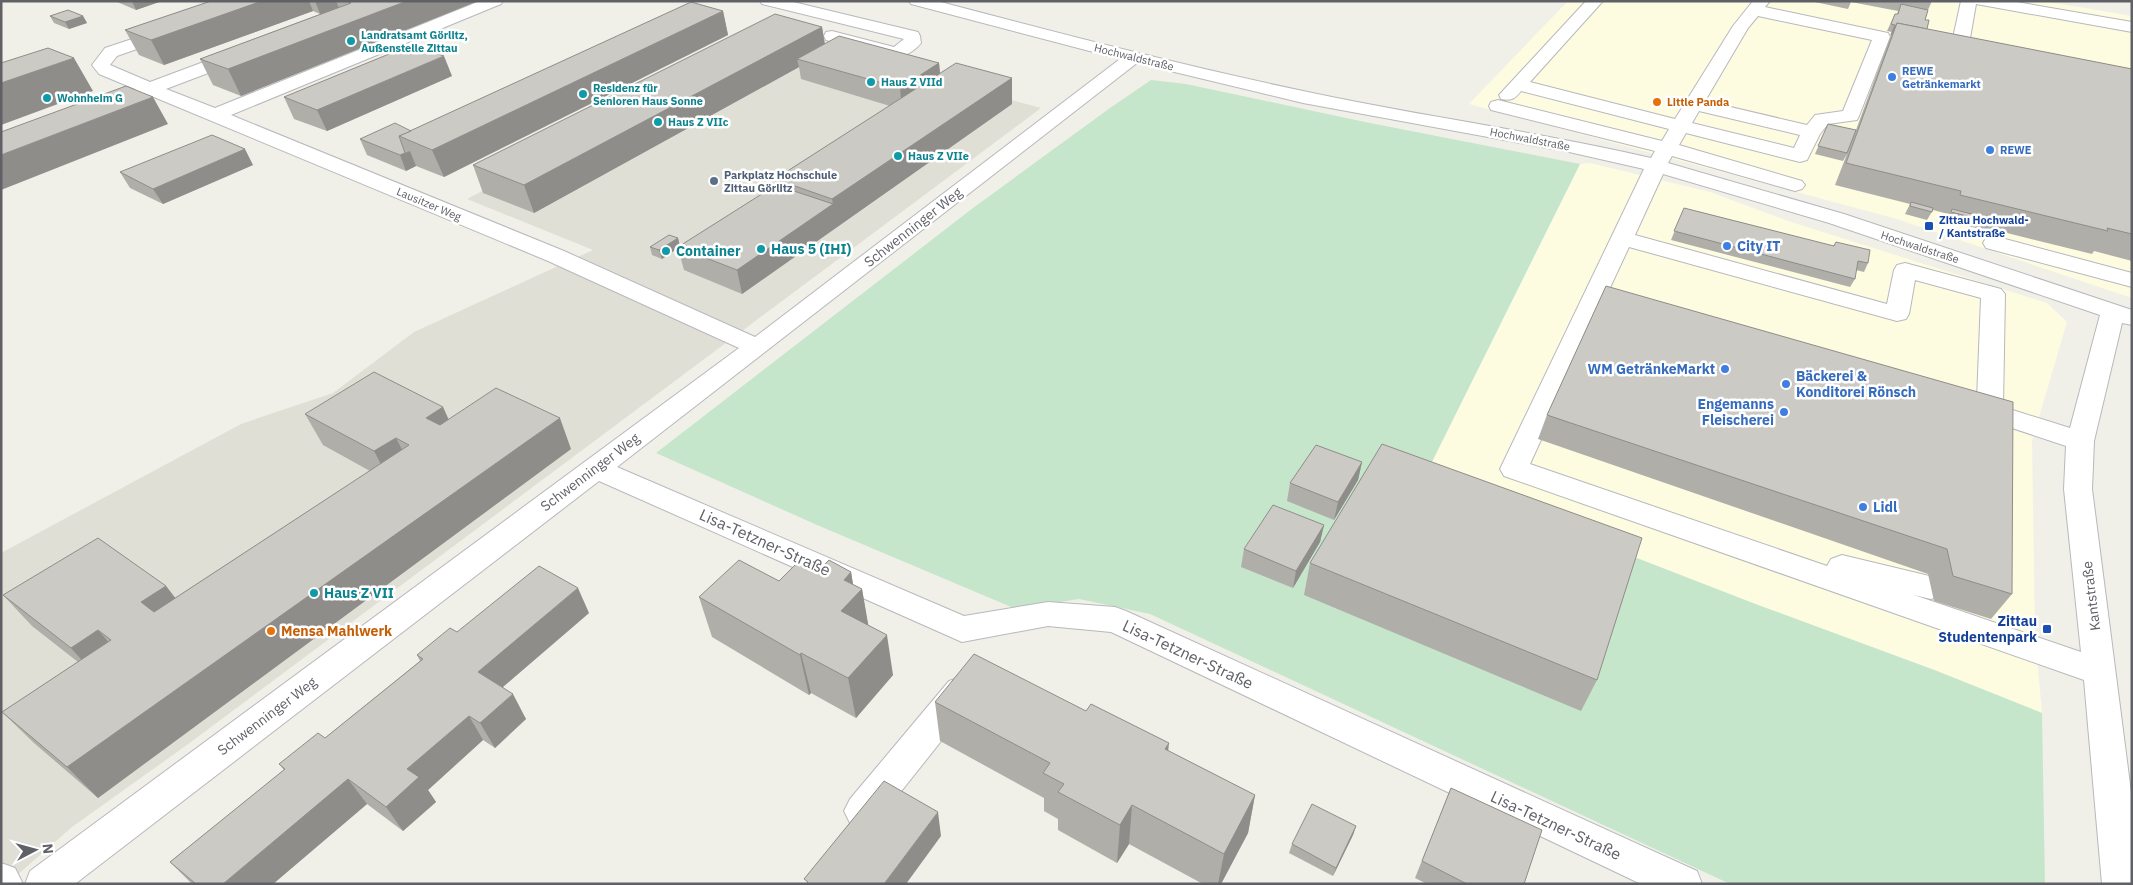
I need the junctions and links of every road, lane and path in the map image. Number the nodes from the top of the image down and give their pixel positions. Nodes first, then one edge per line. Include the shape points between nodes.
1 (495, 1) edge
2 (768, 1) edge
3 (917, 1) edge
4 (1595, 1) edge
5 (1778, 1) edge
6 (1969, 1) edge
7 (1982, 1) edge
8 (1758, 6) edge
9 (184, 27) edge
10 (2132, 27) edge
11 (1944, 35) edge
12 (832, 36) dead end
13 (1882, 37) junction
14 (1962, 39) junction
15 (254, 50) edge
16 (2008, 56) edge
17 (1134, 57) junction
18 (1518, 85) junction
19 (151, 88) junction
20 (123, 98) edge
21 (1696, 104) junction
22 (1498, 106) junction
23 (215, 115) junction
24 (1680, 126) junction
25 (1478, 129) junction
26 (1810, 132) junction
27 (1662, 157) junction
28 (1795, 185) dead end
29 (1621, 238) junction
30 (1994, 243) dead end
31 (2132, 280) edge
32 (1596, 296) junction
33 (1658, 314) edge
34 (2123, 315) edge
35 (757, 347) junction
36 (1953, 400) edge
37 (1990, 411) junction
38 (2080, 441) junction
39 (595, 468) junction
40 (1700, 534) junction
41 (1931, 587) dead end
42 (983, 664) edge
43 (2100, 672) junction
44 (845, 833) edge
45 (44, 884) edge
46 (1683, 884) edge
47 (2122, 884) edge

1 - 23 street
2 - 12 street via 899,32 912,36 912,43 896,53
3 - 17 street, Hochwaldstraße
4 - 18 street
5 - 13 street via 1888,23
6 - 14 street
7 - 10 street
8 - 13 street
8 - 21 street via 1741,26
9 - 19 street, Lausitzer Weg via 111,52 101,65
11 - 14 street
13 - 26 street via 1850,116 1822,119
14 - 16 street via 1960,47
15 - 19 street
17 - 25 street, Hochwaldstraße via 1303,97
17 - 35 street, Schwenninger Weg
18 - 22 street
18 - 24 street
19 - 20 street
19 - 23 street, Lausitzer Weg
21 - 24 street
21 - 26 street
22 - 25 street
22 - 27 street
23 - 35 street, Lausitzer Weg via 556,256
24 - 26 street via 1800,156
24 - 27 street
25 - 27 street, Hochwaldstraße
27 - 28 street
27 - 29 street
27 - 34 street, Hochwaldstraße via 1794,206
29 - 32 street
29 - 37 street via 1897,314 1905,270 1993,294
30 - 31 street
32 - 33 street
32 - 40 street via 1514,469
34 - 38 street, Kantstraße via 2110,321
35 - 39 street, Schwenninger Weg
36 - 37 street
37 - 38 street
38 - 43 street, Kantstraße via 2078,489
39 - 45 street, Schwenninger Weg
39 - 46 street, Lisa-Tetzner-Straße via 962,629 1048,614 1115,620
40 - 41 street
40 - 43 street
42 - 44 street
43 - 47 street, Kantstraße

